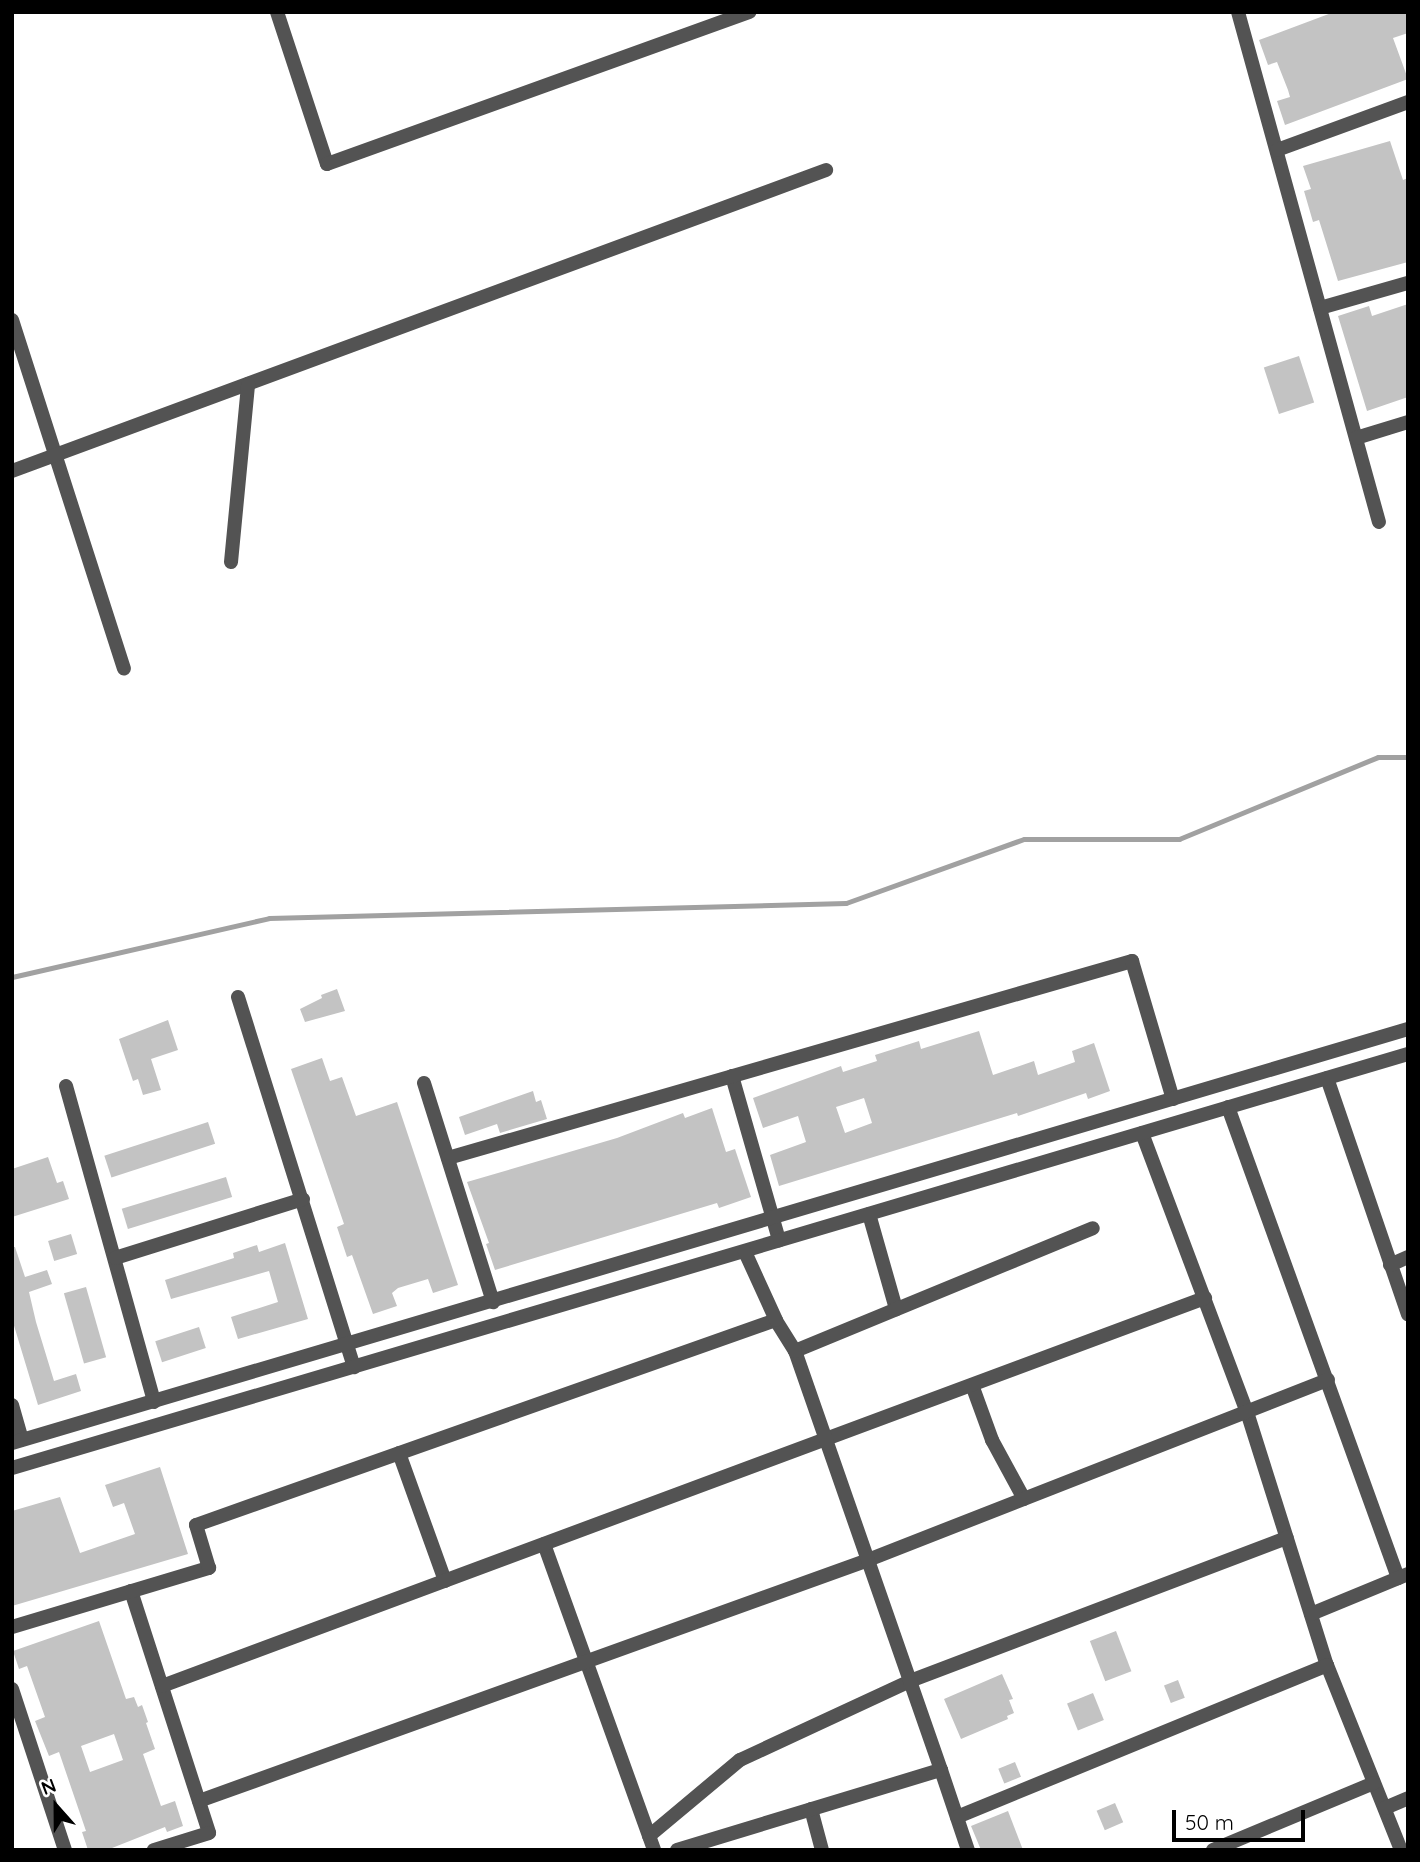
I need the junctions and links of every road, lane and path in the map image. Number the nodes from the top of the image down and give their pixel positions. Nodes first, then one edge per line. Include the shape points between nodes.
1 (277, 12) edge
2 (750, 12) edge
3 (1243, 14) edge
4 (1408, 102) edge
5 (1277, 150) junction
6 (826, 170) dead end
7 (1408, 282) edge
8 (1320, 308) junction
9 (12, 320) edge
10 (248, 384) junction
11 (1408, 422) edge
12 (1356, 438) junction
13 (56, 455) junction
14 (12, 471) edge
15 (1379, 522) dead end
16 (231, 562) dead end
17 (124, 668) dead end
18 (239, 997) dead end
19 (1408, 1029) edge
20 (1408, 1054) edge
21 (732, 1076) junction
22 (1327, 1078) junction
23 (425, 1083) dead end
24 (66, 1086) dead end
25 (1172, 1099) junction
26 (1228, 1107) junction
27 (1142, 1133) junction
28 (448, 1158) junction
29 (303, 1199) junction
30 (869, 1214) junction
31 (773, 1218) junction
32 (1093, 1228) dead end
33 (779, 1240) junction
34 (744, 1252) junction
35 (115, 1258) junction
36 (1408, 1258) edge
37 (1390, 1265) junction
38 (1205, 1297) junction
39 (493, 1302) junction
40 (896, 1309) junction
41 (1408, 1315) edge
42 (776, 1320) junction
43 (347, 1344) junction
44 (796, 1351) junction
45 (354, 1367) junction
46 (1328, 1380) junction
47 (972, 1385) junction
48 (153, 1402) junction
49 (12, 1405) edge
50 (1247, 1412) junction
51 (826, 1439) junction
52 (17, 1442) edge
53 (399, 1452) junction
54 (12, 1468) edge
55 (1024, 1499) junction
56 (1287, 1538) junction
57 (544, 1544) junction
58 (868, 1560) junction
59 (1403, 1576) edge
60 (445, 1581) junction
61 (131, 1591) junction
62 (1311, 1614) junction
63 (12, 1627) edge
64 (586, 1662) junction
65 (1327, 1665) junction
66 (910, 1681) junction
67 (162, 1686) junction
68 (12, 1689) edge
69 (941, 1770) junction
70 (1374, 1783) junction
71 (1408, 1798) edge
72 (199, 1801) junction
73 (1384, 1808) junction
74 (811, 1809) junction
75 (957, 1817) junction
76 (651, 1843) edge
77 (65, 1850) edge
78 (154, 1850) edge
79 (677, 1850) edge
80 (822, 1850) edge
81 (968, 1850) edge
82 (1213, 1850) edge
83 (1401, 1850) edge

1 - 2 street via 327,164
3 - 5 street
4 - 5 street
5 - 8 street
6 - 10 street
7 - 8 street
8 - 12 street
9 - 13 street
10 - 13 street
10 - 16 street
11 - 12 street
12 - 15 street
13 - 14 street
13 - 17 street
18 - 29 street
19 - 25 street
20 - 22 street
21 - 25 street via 1132,961
21 - 28 street
21 - 31 street
22 - 26 street
22 - 37 street
23 - 28 street
24 - 35 street
25 - 31 street
26 - 27 street
26 - 46 street
27 - 30 street
27 - 38 street
28 - 39 street
29 - 35 street
29 - 43 street
30 - 33 street
30 - 40 street
31 - 33 street
31 - 39 street
32 - 40 street
33 - 34 street
34 - 42 street
34 - 45 street
35 - 48 street
36 - 37 street
37 - 41 street
38 - 47 street
38 - 50 street
39 - 43 street
40 - 44 street
42 - 44 street
42 - 53 street
43 - 45 street
43 - 48 street
44 - 51 street
45 - 54 street
46 - 50 street
46 - 59 street
47 - 51 street
47 - 55 street via 992,1440
48 - 52 street
49 - 52 street
50 - 55 street
50 - 56 street
51 - 57 street
51 - 58 street
53 - 60 street
53 - 61 street via 196,1525 209,1568
55 - 58 street
56 - 62 street
56 - 66 street
57 - 60 street
57 - 64 street
58 - 64 street
58 - 66 street
59 - 62 street
60 - 67 street
61 - 63 street
61 - 67 street
62 - 65 street
64 - 72 street
64 - 76 street
65 - 70 street
65 - 75 street
66 - 69 street
66 - 76 street via 740,1760
67 - 72 street
68 - 77 street
69 - 74 street
69 - 75 street
70 - 73 street
70 - 82 street
71 - 73 street
72 - 78 street via 209,1833
73 - 83 street
74 - 79 street
74 - 80 street
75 - 81 street

